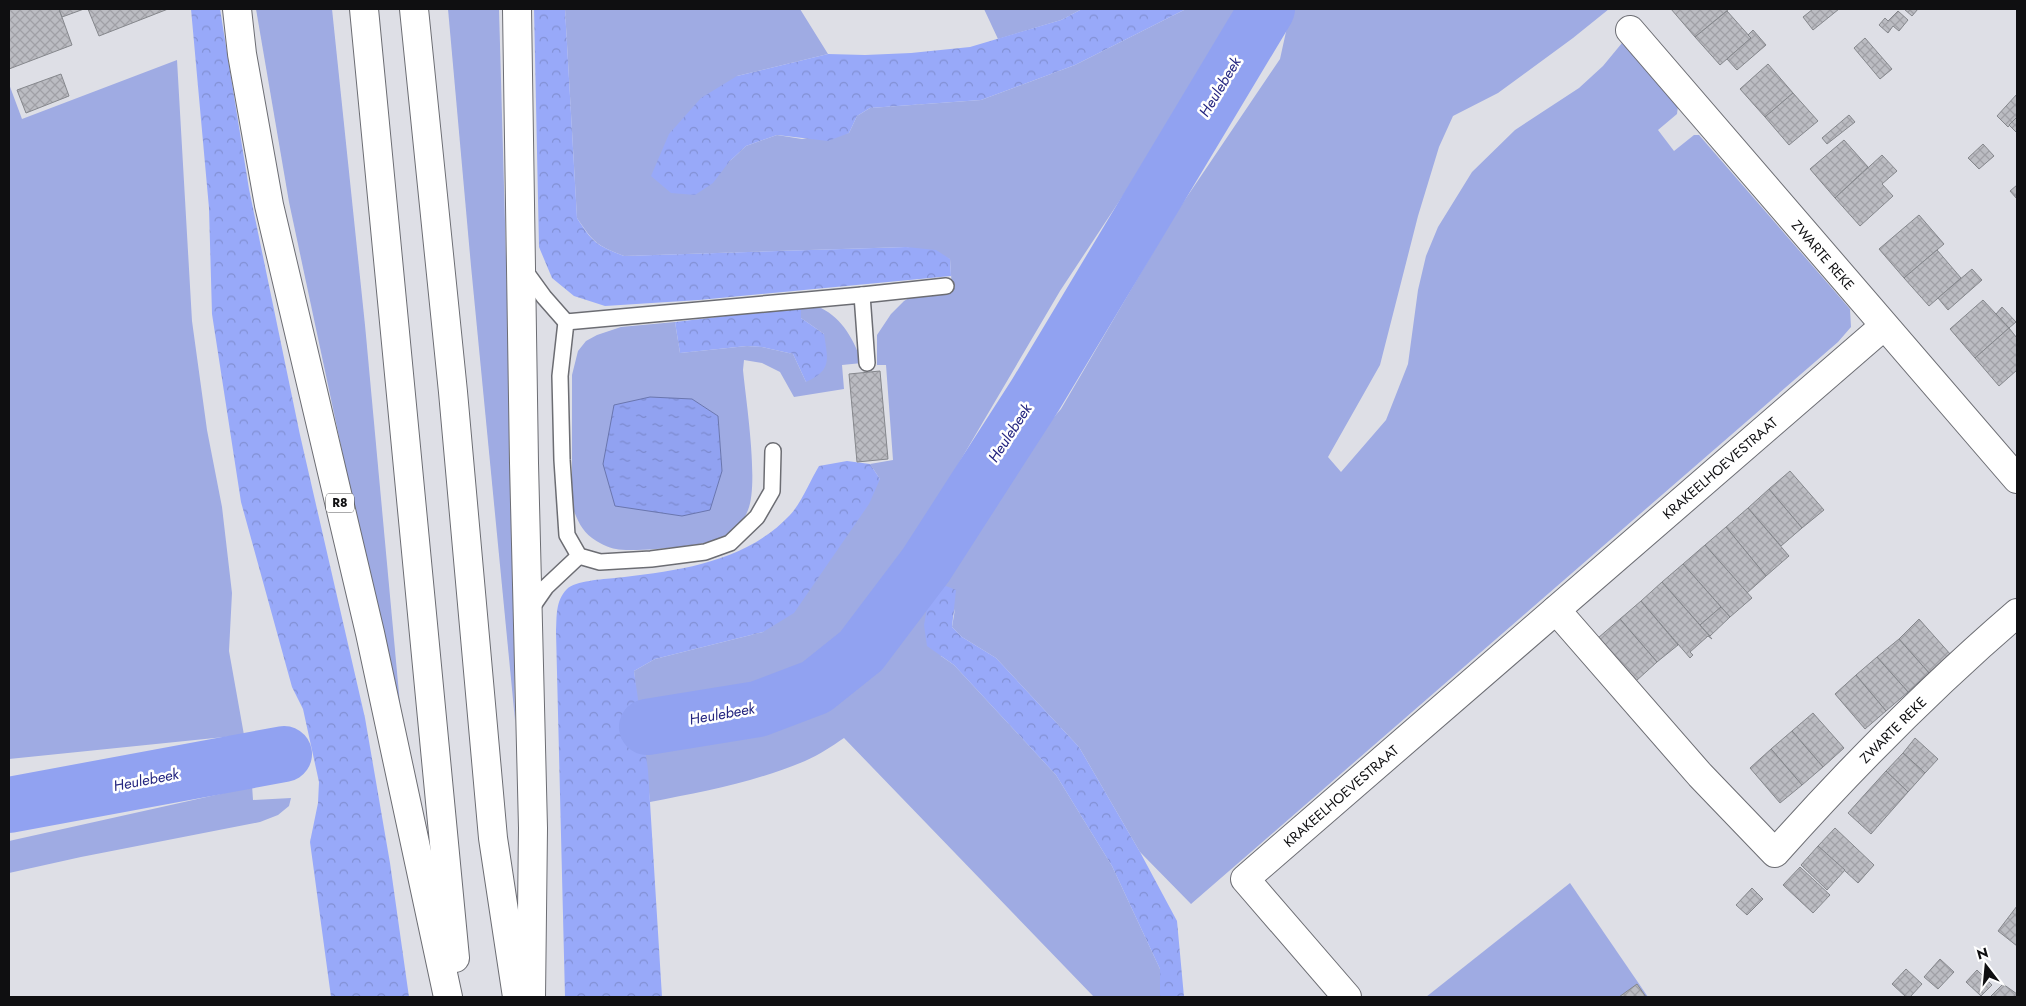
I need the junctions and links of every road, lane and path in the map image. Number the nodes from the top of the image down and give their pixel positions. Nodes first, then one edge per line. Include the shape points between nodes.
1 (236, 9) edge
2 (364, 9) edge
3 (414, 9) edge
4 (517, 9) edge
5 (1630, 30) dead end
6 (521, 266) junction
7 (946, 286) dead end
8 (862, 295) junction
9 (566, 322) junction
10 (1884, 326) junction
11 (868, 364) dead end
12 (773, 451) dead end
13 (2017, 479) edge
14 (580, 556) junction
15 (1556, 610) junction
16 (528, 614) junction
17 (2017, 614) edge
18 (448, 997) edge
19 (459, 997) edge
20 (517, 997) edge
21 (531, 997) edge
22 (1347, 997) edge

1 - 18 main road, R8 via 269,205 370,633
2 - 19 main road
3 - 20 main road via 493,838
4 - 6 main road
5 - 10 main road, ZWARTE REKE
6 - 9 lane
6 - 16 main road
7 - 8 lane
8 - 9 lane
8 - 11 lane
9 - 14 lane via 560,376 562,460 567,535
10 - 13 main road, ZWARTE REKE
10 - 15 main road, KRAKEELHOEVESTRAAT
12 - 14 lane via 772,491 757,517 730,543 704,552 651,559 600,562
14 - 16 lane via 546,587
15 - 17 main road, ZWARTE REKE via 1700,775 1775,853 1819,804 1970,653
15 - 22 main road, KRAKEELHOEVESTRAAT via 1245,879
16 - 21 main road via 533,828

